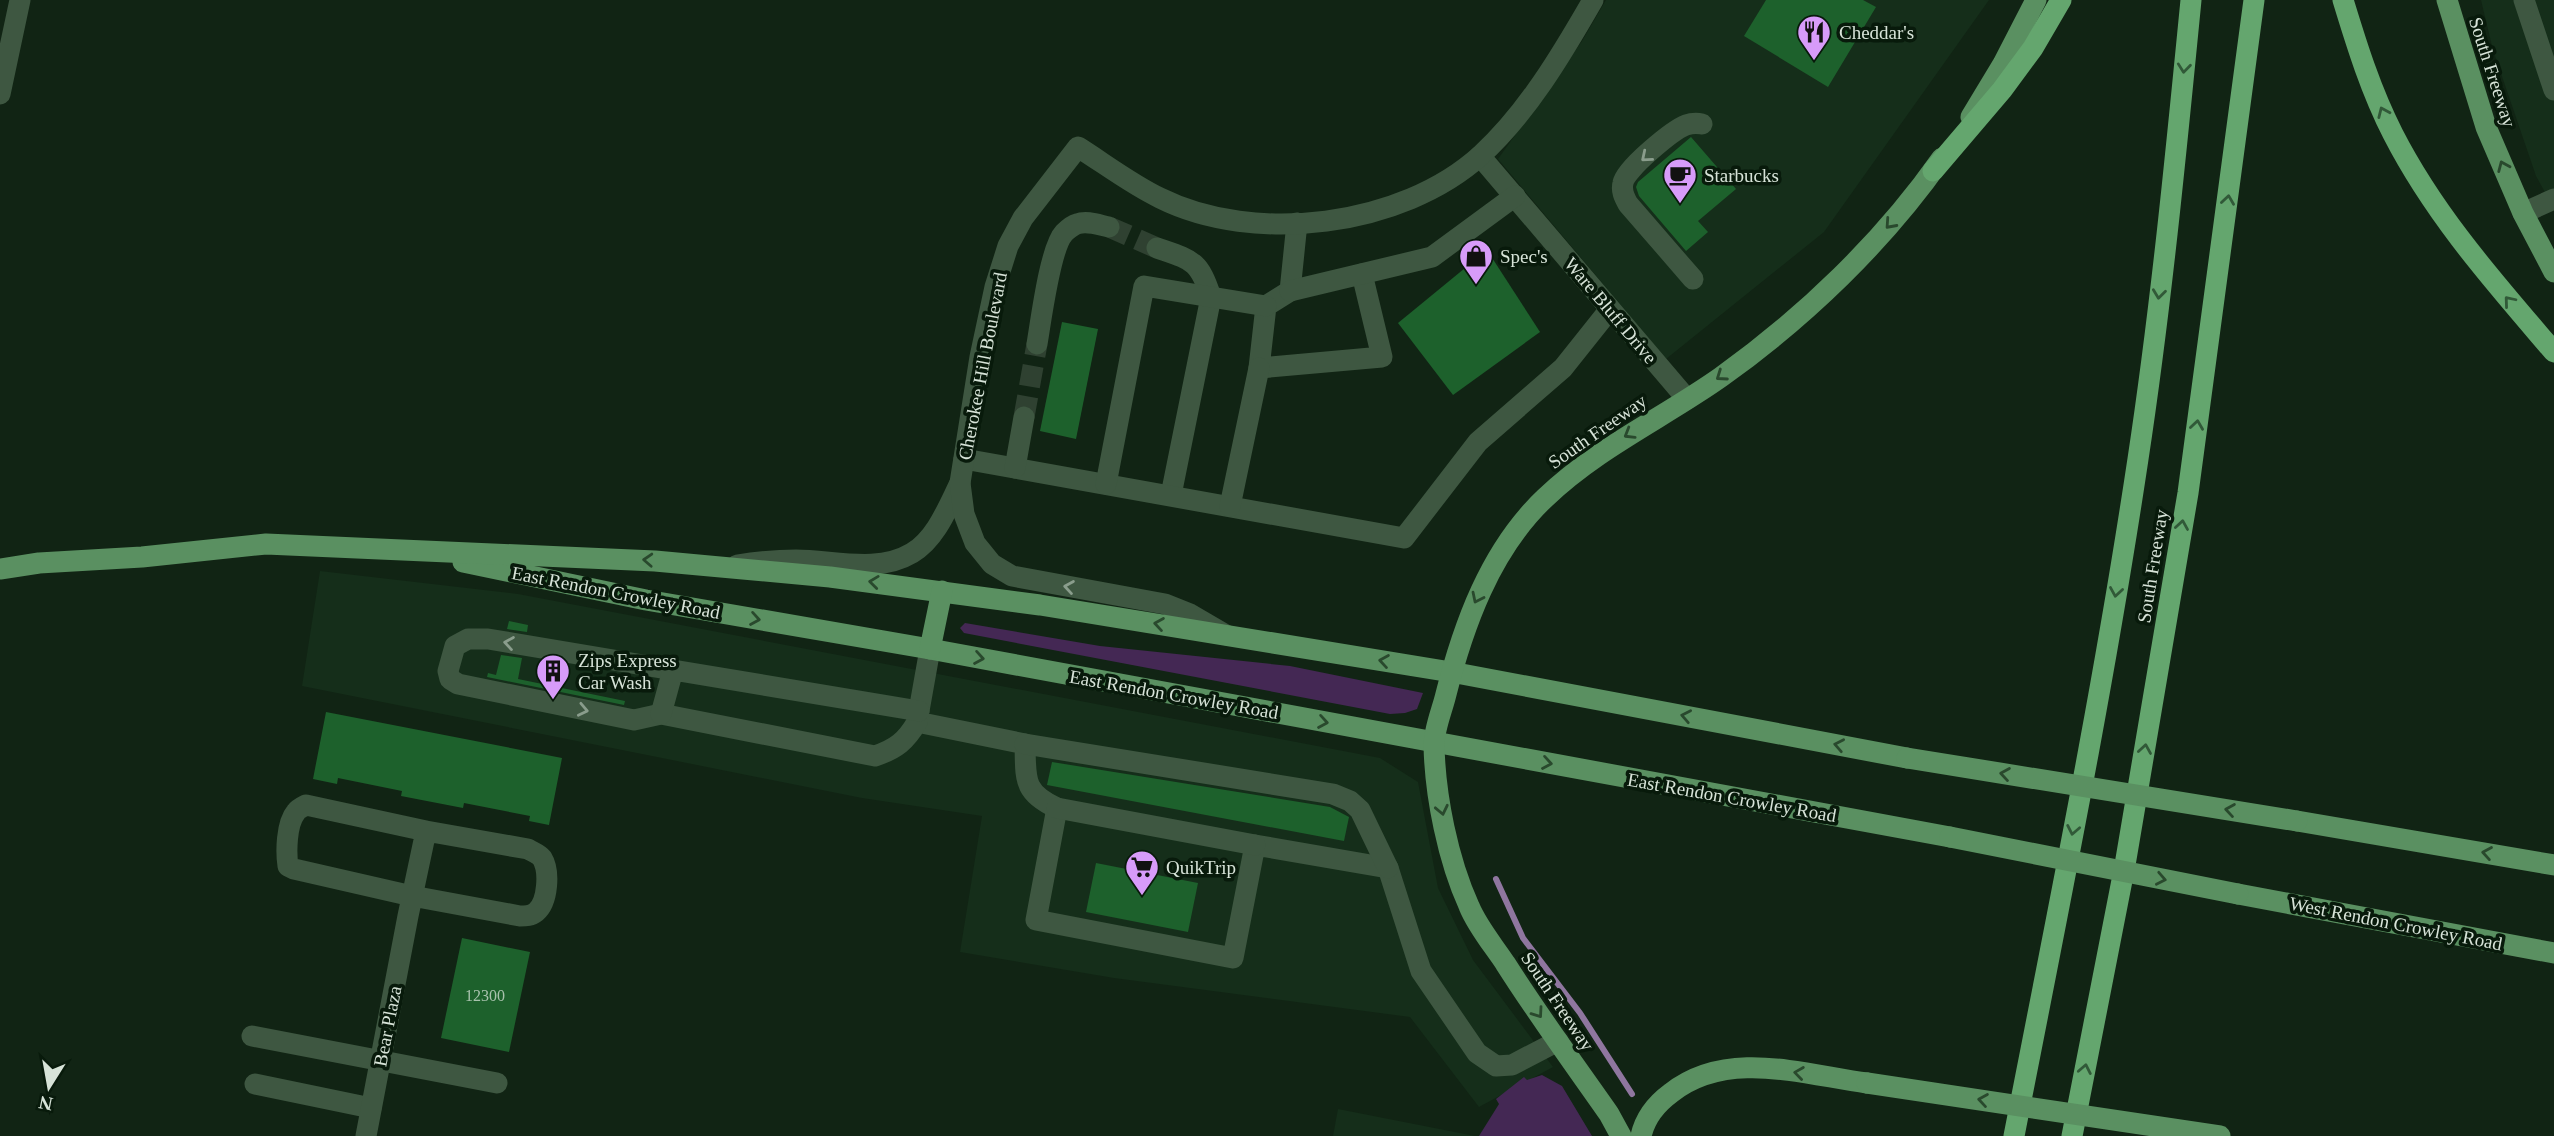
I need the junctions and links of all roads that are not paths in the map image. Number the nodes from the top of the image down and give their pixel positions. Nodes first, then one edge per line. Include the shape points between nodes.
1 (20, 0) edge
2 (1593, 0) edge
3 (2036, 0) edge
4 (2061, 0) edge
5 (2191, 0) edge
6 (2254, 0) edge
7 (2343, 0) edge
8 (2447, 0) edge
9 (2524, 0) edge
10 (2554, 90) edge
11 (0, 94) edge
12 (1702, 124) dead end
13 (1480, 156) junction
14 (1933, 171) junction
15 (1515, 196) junction
16 (2554, 199) edge
17 (2523, 213) junction
18 (1297, 223) junction
19 (1109, 227) tunnel mouth
20 (1157, 248) tunnel mouth
21 (2554, 272) edge
22 (1362, 274) junction
23 (1693, 279) dead end
24 (1290, 292) junction
25 (1211, 297) junction
26 (1266, 306) junction
27 (1610, 309) junction
28 (1037, 344) tunnel mouth
29 (2554, 352) edge
30 (1259, 368) junction
31 (1687, 399) junction
32 (1024, 417) tunnel mouth
33 (964, 459) junction
34 (1015, 468) junction
35 (960, 483) junction
36 (1106, 484) junction
37 (1171, 495) junction
38 (1230, 506) junction
39 (400, 548) junction
40 (723, 567) junction
41 (0, 569) edge
42 (942, 591) junction
43 (1226, 635) junction
44 (930, 649) junction
45 (673, 670) junction
46 (1451, 671) junction
47 (661, 714) junction
48 (918, 716) junction
49 (1434, 742) junction
50 (1025, 744) junction
51 (1057, 808) junction
52 (426, 831) junction
53 (1255, 845) junction
54 (2554, 865) edge
55 (1388, 868) junction
56 (2238, 894) joint
57 (410, 906) junction
58 (2554, 953) edge
59 (252, 1037) dead end
60 (1558, 1041) junction
61 (381, 1060) junction
62 (497, 1083) dead end
63 (255, 1084) dead end
64 (371, 1108) junction
65 (366, 1136) edge
66 (1621, 1136) edge
67 (1641, 1136) edge
68 (2014, 1136) edge
69 (2072, 1136) edge
70 (2220, 1136) edge

1 - 11 street
2 - 13 street via 1518,115
3 - 14 main road, South Freeway via 1969,121
4 - 14 highway via 2002,90
5 -> 68 highway, South Freeway via 2138,458 2108,643
69 -> 6 highway, South Freeway via 2125,865 2188,493
29 -> 7 highway via 2466,248 2426,191 2393,134 2365,70
17 -> 8 main road, South Freeway via 2486,127
9 - 10 street
12 -> 23 street via 1679,129 1631,168 1622,185 1628,204
13 - 15 street, Ware Bluff Drive
13 - 18 street via 1438,186 1394,207
14 -> 31 main road, South Freeway via 1868,249 1818,297 1762,346
15 - 22 street via 1432,257
15 - 27 street, Ware Bluff Drive
16 - 17 street
17 - 21 main road, South Freeway
18 - 24 street
18 - 33 street, Cherokee Hill Boulevard via 1220,218 1160,198 1078,147 1023,218 1008,246 995,287
19 - 28 street via 1077,224 1063,234
20 - 25 street via 1196,264
22 - 24 street
22 - 30 street via 1382,357
24 - 26 street
25 - 26 street
25 - 36 street via 1144,286
25 - 37 street
26 - 30 street
27 - 31 street, Ware Bluff Drive
27 - 38 street via 1563,368 1478,442 1404,538
30 - 38 street
31 -> 46 main road, South Freeway via 1616,442 1542,500 1491,570 1472,608
32 - 34 street
33 - 34 street
33 - 35 street, Cherokee Hill Boulevard
34 - 36 street
35 - 40 street, Cherokee Hill Boulevard via 926,541 891,563 797,560
43 -> 35 street, Cherokee Hill Boulevard via 1165,604 1012,576 992,564 975,543 964,514
36 - 37 street
37 - 38 street
40 -> 39 main road, East Rendon Crowley Road
39 - 41 main road, East Rendon Crowley Road via 266,544
39 -> 44 main road, East Rendon Crowley Road via 646,600
42 -> 40 main road, East Rendon Crowley Road
43 -> 42 main road, East Rendon Crowley Road
42 - 44 main road
46 -> 43 main road, East Rendon Crowley Road
44 - 48 street
44 -> 49 main road, East Rendon Crowley Road
45 - 47 street
45 -> 47 street via 488,639 468,639 455,646 449,661 450,679 458,684 634,720
45 - 48 street
46 - 49 main road, South Freeway
54 -> 46 main road, East Rendon Crowley Road, bridge via 1906,758
47 - 48 street via 875,756 908,739
48 - 50 street
49 -> 56 main road, East Rendon Crowley Road, bridge
49 -> 60 main road, South Freeway via 1439,796 1454,867 1469,909
50 - 51 street via 1026,783 1032,793
50 - 55 street via 1333,794 1360,810
51 - 53 street
51 - 53 street via 1036,920 1233,958
52 - 57 street, Bear Plaza
52 - 57 street via 540,855 547,878 543,901 538,911 520,916
52 - 57 street via 306,805 290,825 288,866
53 - 55 street
55 - 60 street via 1421,971 1477,1053 1496,1066 1512,1065
56 - 58 main road, West Rendon Crowley Road
57 - 61 street, Bear Plaza
59 - 61 street
60 - 66 main road, South Freeway
61 - 62 street
61 - 64 street, Bear Plaza
63 - 64 street
64 - 65 street, Bear Plaza
70 -> 67 main road, bridge via 1749,1066 1720,1068 1685,1082 1660,1101

